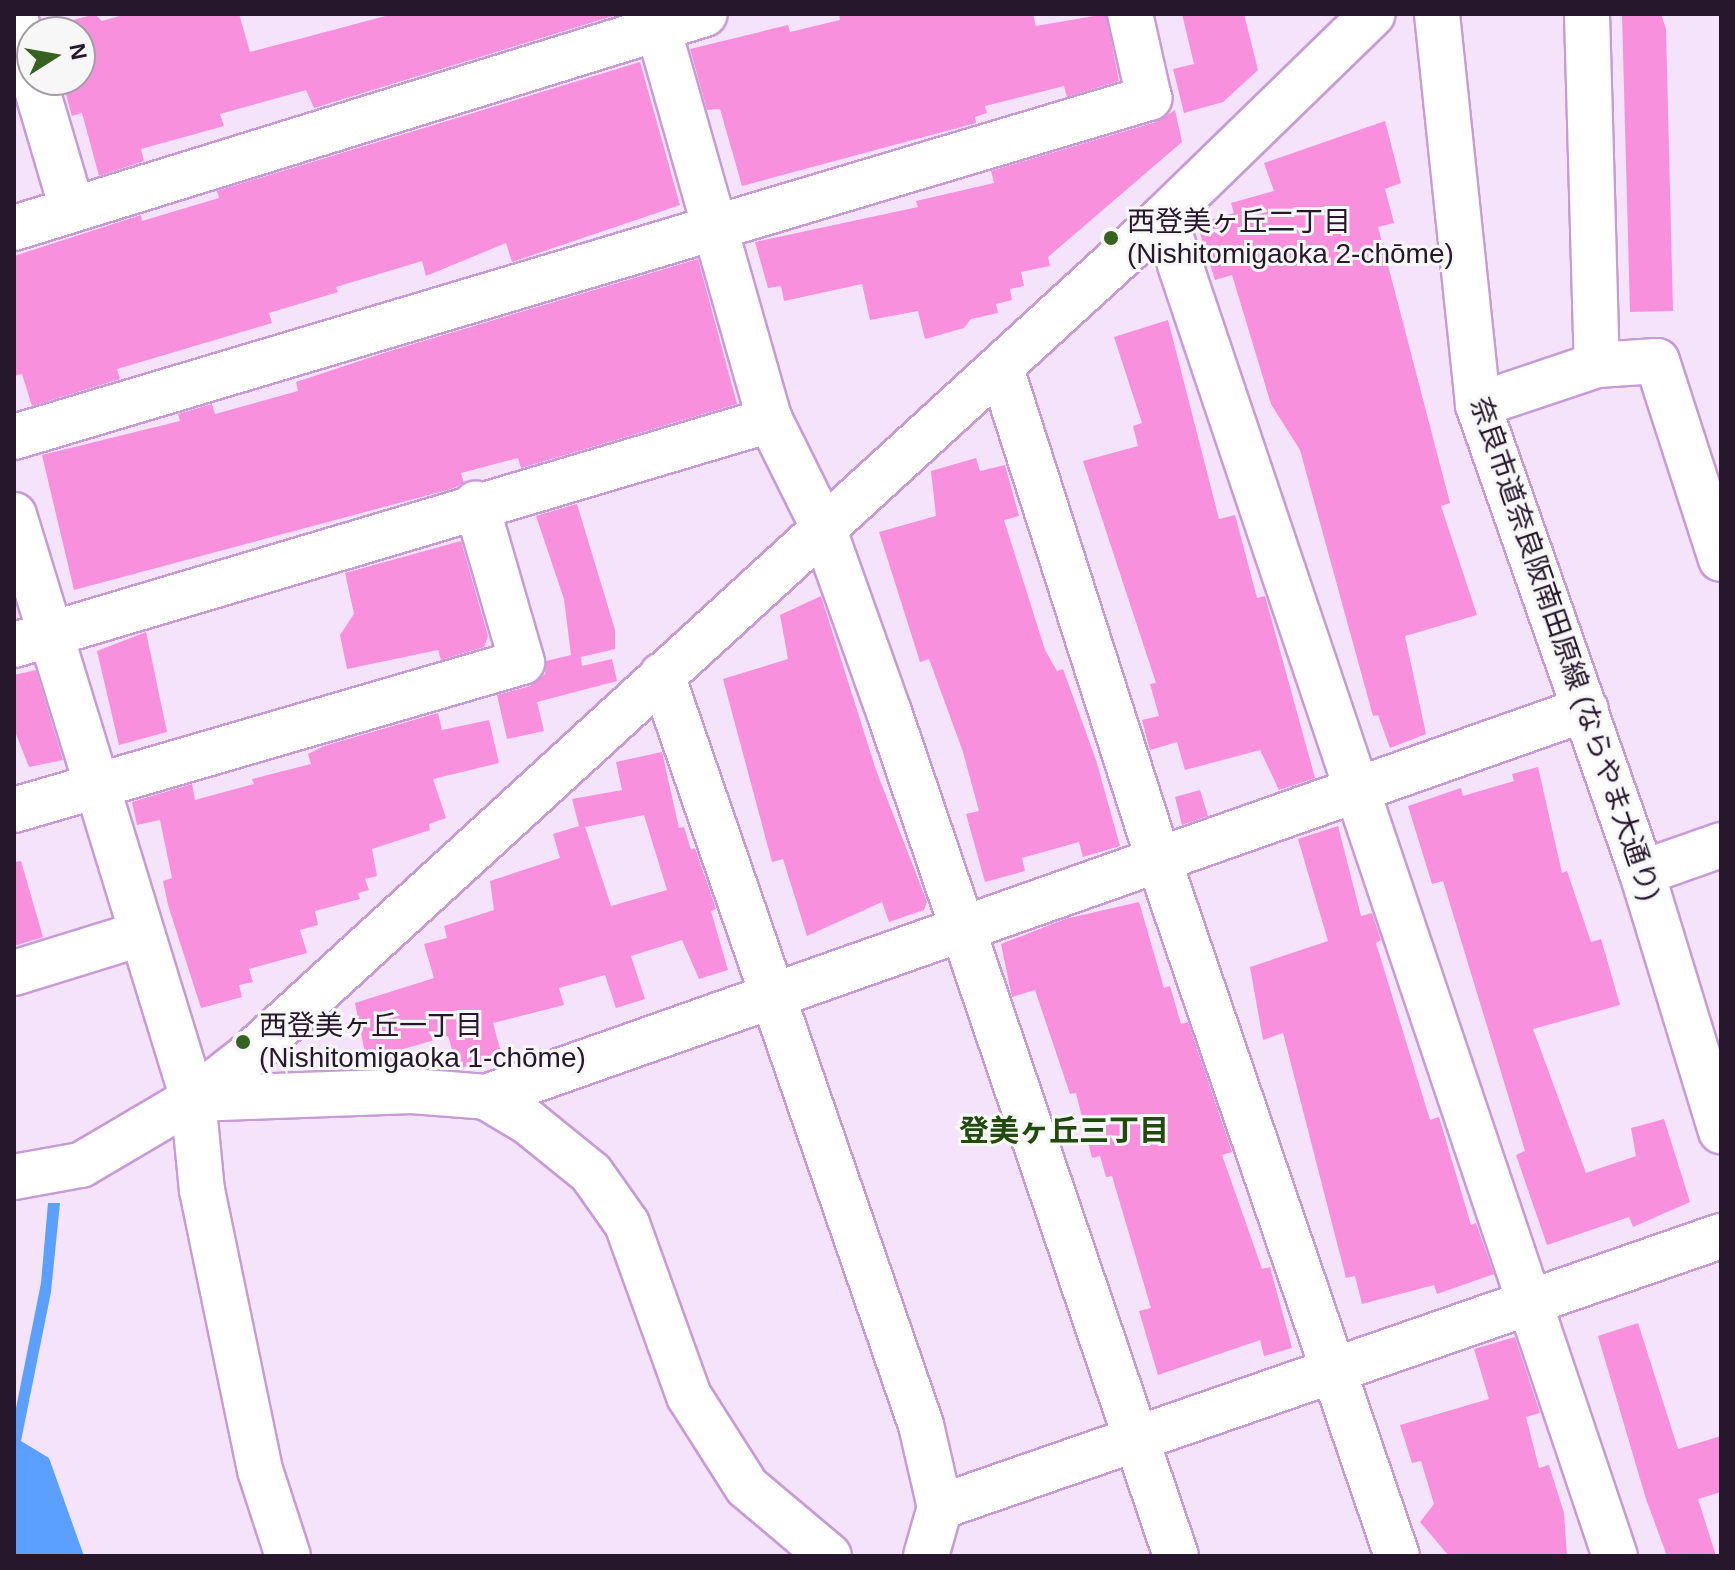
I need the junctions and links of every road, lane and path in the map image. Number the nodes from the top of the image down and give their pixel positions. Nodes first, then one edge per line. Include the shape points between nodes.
1 (705, 14) edge
2 (1130, 14) edge
3 (1373, 14) edge
4 (1437, 14) edge
5 (1578, 18) edge
6 (656, 21) edge
7 (39, 96) edge
8 (72, 208) junction
9 (1164, 217) junction
10 (714, 226) junction
11 (14, 228) edge
12 (1597, 365) junction
13 (1001, 368) junction
14 (1478, 405) junction
15 (770, 420) junction
16 (14, 437) edge
17 (1702, 444) edge
18 (476, 504) junction
19 (14, 515) edge
20 (823, 527) junction
21 (1721, 559) edge
22 (33, 639) edge
23 (662, 675) junction
24 (1586, 709) junction
25 (98, 785) junction
26 (1357, 790) junction
27 (14, 810) edge
28 (1721, 845) edge
29 (1158, 858) junction
30 (1642, 873) junction
31 (960, 929) junction
32 (140, 934) junction
33 (14, 973) edge
34 (770, 997) junction
35 (486, 1097) junction
36 (193, 1099) junction
37 (1721, 1131) edge
38 (14, 1177) edge
39 (1721, 1236) edge
40 (1531, 1305) junction
41 (1334, 1369) junction
42 (1134, 1435) junction
43 (940, 1507) junction
44 (288, 1556) edge
45 (829, 1556) edge
46 (926, 1556) edge
47 (1176, 1556) edge
48 (1397, 1556) edge
49 (1615, 1556) edge

1 - 6 street
2 - 10 street via 1149,98
3 - 9 street
4 - 14 street, 奈良市道奈良阪南田原線 (ならやま大通り)
5 - 12 street
6 - 8 street
6 - 10 street
7 - 8 street
8 - 11 street
9 - 13 street
9 - 26 street
10 - 15 street
10 - 16 street
12 - 14 street
12 - 17 street via 1657,361
13 - 20 street
13 - 29 street
14 - 24 street, 奈良市道奈良阪南田原線 (ならやま大通り)
15 - 18 street
15 - 20 street
17 - 21 street
18 - 22 street
18 - 25 street via 522,662
19 - 22 street
20 - 23 street
20 - 31 street
22 - 25 street
23 - 34 street
23 - 36 street via 248,1056
24 - 26 street
24 - 30 street, 奈良市道奈良阪南田原線 (ならやま大通り)
25 - 27 street
25 - 32 street
26 - 29 street
26 - 40 street
28 - 30 street
29 - 31 street
29 - 41 street
30 - 37 street, 奈良市道奈良阪南田原線 (ならやま大通り)
31 - 34 street
31 - 42 street
32 - 33 street
32 - 36 street
34 - 35 street
34 - 43 street via 921,1425
35 - 36 street via 412,1091
35 - 45 street via 591,1173 627,1224 689,1396 747,1487
36 - 38 street via 81,1165
36 - 44 street via 202,1190 260,1470
39 - 40 street
40 - 41 street
40 - 49 street
41 - 42 street
41 - 48 street
42 - 43 street
42 - 47 street
43 - 46 street

